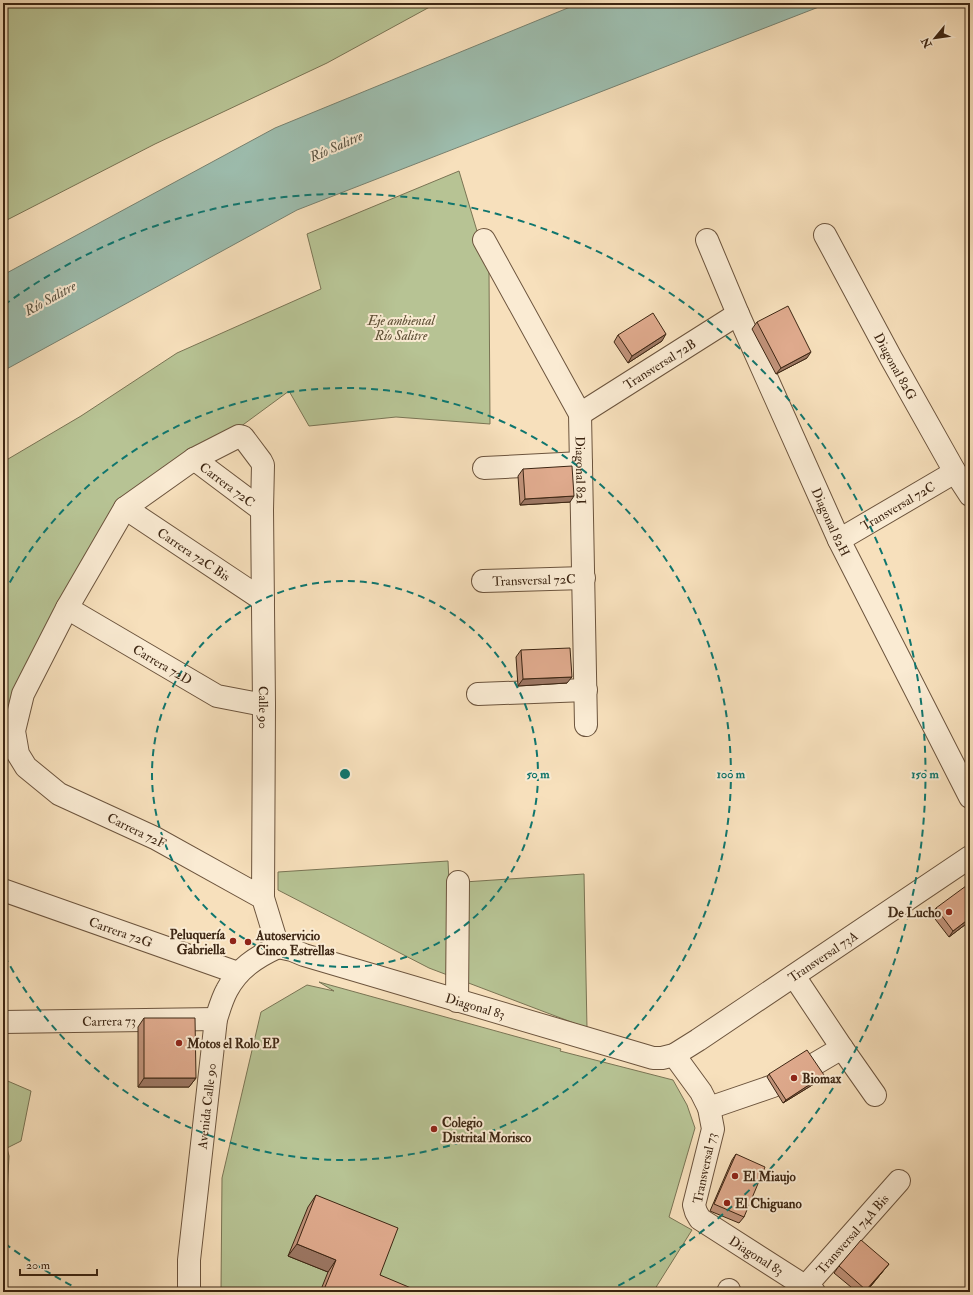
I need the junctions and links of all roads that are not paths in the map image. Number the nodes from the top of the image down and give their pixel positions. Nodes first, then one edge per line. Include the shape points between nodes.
1 (825, 235) dead end
2 (484, 240) dead end
3 (707, 240) dead end
4 (738, 314) junction
5 (580, 414) junction
6 (194, 459) junction
7 (581, 463) junction
8 (484, 468) dead end
9 (956, 472) junction
10 (970, 494) edge
11 (125, 508) junction
12 (262, 510) junction
13 (839, 540) junction
14 (584, 578) junction
15 (483, 581) dead end
16 (263, 600) junction
17 (67, 608) junction
18 (586, 690) junction
19 (478, 694) dead end
20 (264, 705) junction
21 (586, 725) dead end
22 (970, 797) edge
23 (970, 856) edge
24 (458, 882) dead end
25 (3, 890) edge
26 (263, 898) junction
27 (278, 947) junction
28 (238, 973) junction
29 (794, 976) junction
30 (457, 1001) junction
31 (216, 1020) junction
32 (3, 1022) edge
33 (842, 1048) junction
34 (674, 1055) junction
35 (813, 1065) edge
36 (773, 1086) edge
37 (875, 1095) dead end
38 (709, 1108) junction
39 (899, 1181) dead end
40 (700, 1219) joint
41 (809, 1289) edge
42 (189, 1292) edge

1 - 9 street, Diagonal 82G via 890,358
2 - 5 street, Diagonal 82I
3 - 4 street, Diagonal 82H
4 - 5 street, Transversal 72B
4 - 13 street, Diagonal 82H
5 - 7 street, Diagonal 82I
6 - 11 street
6 - 12 street, Carrera 72C
6 - 12 street, Calle 90 via 239,436 243,437 263,465
7 - 8 street
7 - 14 street, Diagonal 82I
9 - 10 street, Diagonal 82G
9 - 13 street, Transversal 72C
11 - 16 street, Carrera 72C Bis
11 - 17 street
12 - 16 street, Calle 90
13 - 22 street, Diagonal 82H
14 - 15 street, Transversal 72C
14 - 18 street, Diagonal 82I
16 - 20 street, Calle 90
17 - 20 street, Carrera 72D via 217,696
17 - 26 street, Carrera 72F via 23,694 14,731 18,754 26,767 59,794 155,838
18 - 19 street
18 - 21 street, Diagonal 82I
20 - 26 street, Calle 90
23 - 29 street, Transversal 73A
24 - 30 street
25 - 28 street, Carrera 72G
26 - 27 street, Calle 90
27 - 28 street, Avenida Calle 90 via 259,956
27 - 30 street, Diagonal 83
28 - 31 street, Avenida Calle 90 via 227,990
29 - 33 street
29 - 34 street, Transversal 73A
30 - 34 street, Diagonal 83 via 653,1058
31 - 32 street, Carrera 73
31 - 42 street, Avenida Calle 90 via 189,1260
33 - 35 street
33 - 37 street
34 - 38 street, Transversal 73 via 701,1092
36 - 38 street
38 - 40 street, Transversal 73 via 713,1129 694,1205
39 - 41 street, Transversal 74A Bis
40 - 41 street, Diagonal 83

